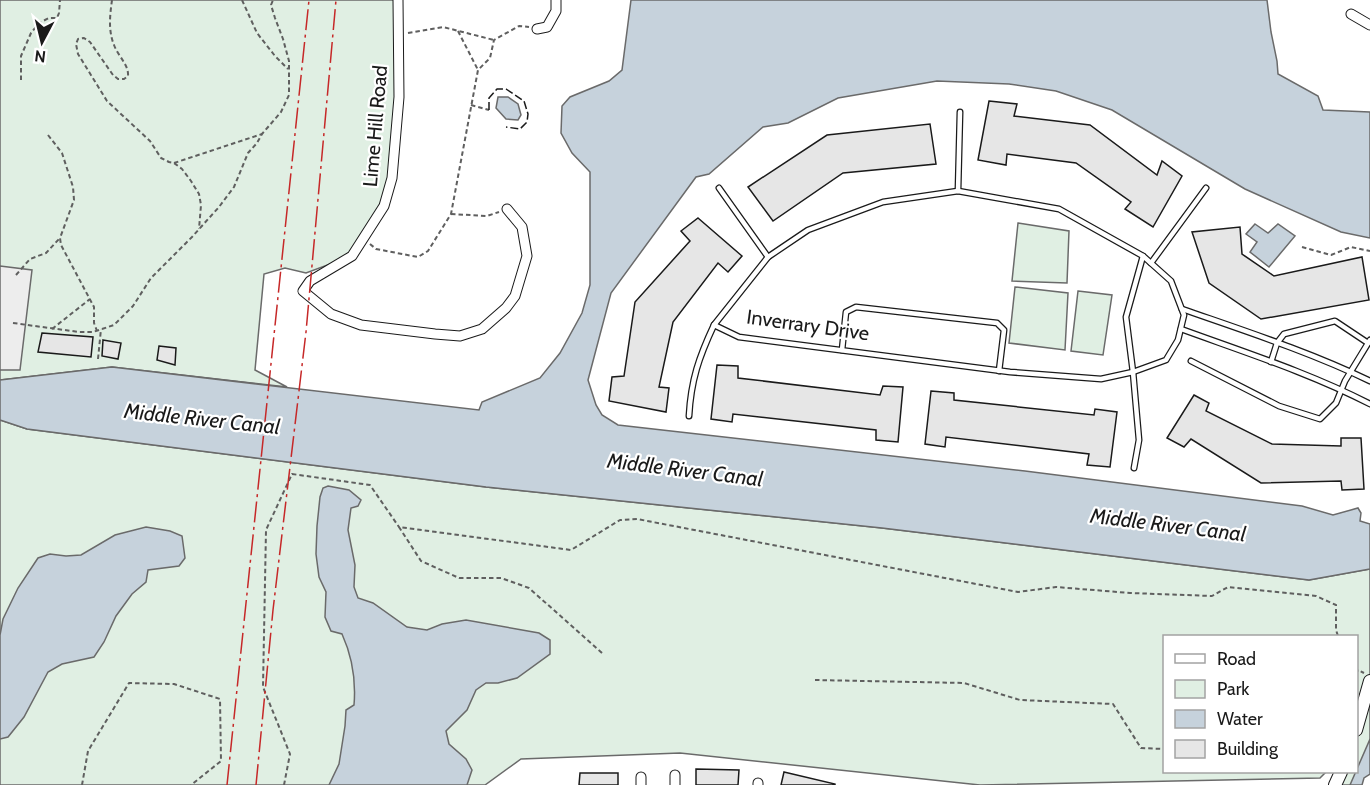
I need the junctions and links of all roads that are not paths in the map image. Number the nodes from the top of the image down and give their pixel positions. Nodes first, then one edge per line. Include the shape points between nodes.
1 (398, 0) edge
2 (556, 0) edge
3 (1351, 14) dead end
4 (1370, 25) edge
5 (537, 29) road end
6 (960, 112) dead end
7 (719, 188) dead end
8 (1206, 188) dead end
9 (958, 191) junction
10 (507, 209) road end
11 (1143, 256) junction
12 (768, 257) junction
13 (1151, 263) junction
14 (1182, 309) junction
15 (714, 324) junction
16 (1181, 329) junction
17 (1369, 341) edge
18 (1277, 343) junction
19 (842, 350) junction
20 (1191, 362) dead end
21 (1271, 362) junction
22 (999, 371) junction
23 (1133, 372) junction
24 (1351, 372) junction
25 (1370, 381) edge
26 (1341, 390) junction
27 (1370, 404) edge
28 (689, 416) dead end
29 (1134, 468) dead end
30 (1370, 681) edge
31 (1358, 723) edge

1 - 10 street, Lime Hill Road via 399,97 392,178 384,206 352,256 310,280 303,291 331,314 362,325 460,336 482,329 515,296 526,256 522,227
2 - 5 street via 556,11 547,27
3 - 4 street
6 - 9 lane
7 - 12 lane
8 - 13 lane
9 - 11 lane, Inverrary Drive via 1059,209
9 - 12 lane, Inverrary Drive via 883,201 808,230
11 - 13 lane, Inverrary Drive
11 - 23 lane via 1126,317
12 - 15 lane, Inverrary Drive
13 - 14 lane, Inverrary Drive via 1171,281
14 - 16 lane, Inverrary Drive
14 - 18 lane
15 - 19 lane, Inverrary Drive via 739,337
15 - 28 lane via 696,369
16 - 21 lane
16 - 23 lane, Inverrary Drive via 1166,360
17 - 18 lane via 1335,321 1284,334
17 - 24 lane
18 - 21 lane
18 - 24 lane
19 - 22 lane, Inverrary Drive
19 - 22 lane via 846,312 856,307 997,323 1004,330
20 - 26 lane via 1279,406 1320,419 1336,403
21 - 26 lane
22 - 23 lane, Inverrary Drive via 1101,379
23 - 29 lane via 1139,440
24 - 25 lane
24 - 26 lane
26 - 27 lane
30 - 31 street

